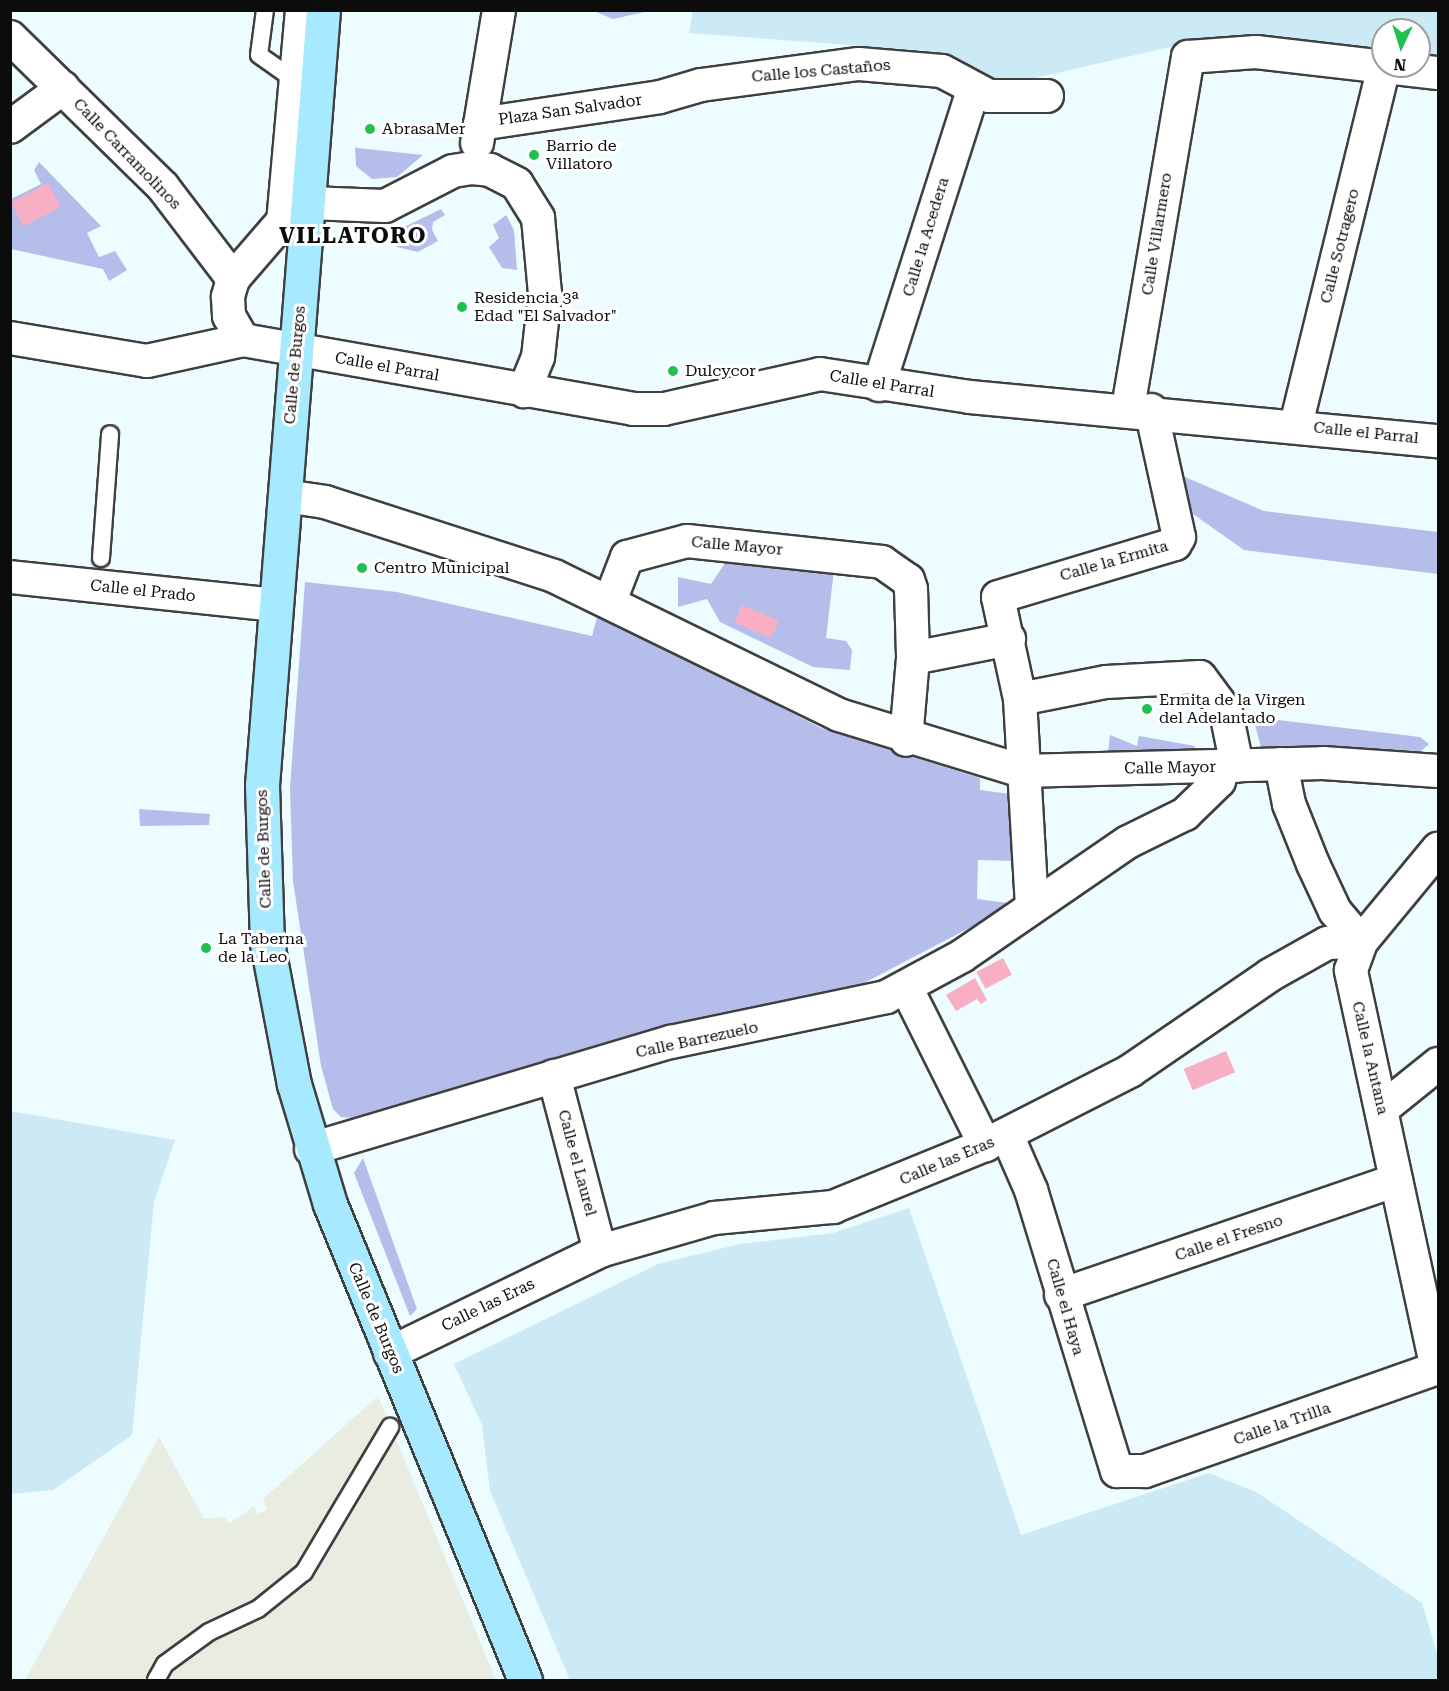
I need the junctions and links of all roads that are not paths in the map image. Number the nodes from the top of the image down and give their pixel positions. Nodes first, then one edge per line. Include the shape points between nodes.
1 (265, 10) edge
2 (302, 10) edge
3 (323, 10) edge
4 (499, 10) edge
5 (10, 37) edge
6 (1371, 65) edge
7 (1381, 78) edge
8 (296, 81) junction
9 (63, 88) junction
10 (973, 90) junction
11 (1047, 96) dead end
12 (660, 97) joint
13 (480, 124) junction
14 (10, 127) edge
15 (472, 168) junction
16 (296, 212) junction
17 (233, 279) junction
18 (10, 338) edge
19 (243, 340) junction
20 (297, 352) junction
21 (879, 385) junction
22 (524, 392) junction
23 (1140, 409) junction
24 (1296, 425) junction
25 (110, 434) dead end
26 (1438, 441) edge
27 (285, 496) junction
28 (101, 558) dead end
29 (10, 577) edge
30 (610, 601) junction
31 (275, 605) junction
32 (1009, 639) junction
33 (913, 658) junction
34 (1020, 699) junction
35 (906, 740) junction
36 (1281, 764) junction
37 (1230, 766) junction
38 (1022, 771) junction
39 (1438, 771) edge
40 (1438, 849) edge
41 (1032, 907) junction
42 (1361, 942) junction
43 (906, 987) junction
44 (1438, 1064) edge
45 (554, 1076) junction
46 (1382, 1109) junction
47 (996, 1140) junction
48 (311, 1149) junction
49 (1396, 1180) junction
50 (600, 1251) junction
51 (1061, 1295) junction
52 (390, 1353) junction
53 (1438, 1369) edge
54 (390, 1427) dead end
55 (1125, 1474) joint
56 (156, 1680) edge
57 (525, 1680) edge

1 - 8 lane via 259,55
2 - 8 street, Calle de Burgos
3 - 16 street, Calle de Burgos
4 - 13 street
5 - 9 street, Calle Carramolinos
6 - 23 street, Calle Villarmero via 1256,52 1186,60
7 - 24 street, Calle Sotragero
8 - 16 street, Calle de Burgos
9 - 14 street
9 - 17 street, Calle Carramolinos via 163,187
10 - 11 street, Calle los Castaños via 989,96
10 - 12 street, Calle los Castaños via 957,75 882,63 745,78
10 - 21 street, Calle la Acedera
12 - 13 street, Plaza San Salvador
13 - 15 street
15 - 16 street via 453,171 385,206
15 - 22 street via 490,170 517,184 538,218 545,283 538,357
16 - 17 street
16 - 20 street, Calle de Burgos
17 - 19 street via 228,309
18 - 19 street via 147,361
19 - 20 street
20 - 22 street, Calle el Parral
20 - 27 street, Calle de Burgos
21 - 22 street, Calle el Parral via 804,376 646,410
21 - 23 street, Calle el Parral via 970,398
23 - 24 street, Calle el Parral
23 - 32 street, Calle la Ermita via 1179,537 1168,549 1007,591 998,597
24 - 26 street, Calle el Parral
25 - 28 lane
27 - 30 street, Calle Mayor via 325,502 477,550
27 - 31 street, Calle de Burgos
29 - 31 street, Calle el Prado
30 - 33 street, Calle Mayor via 627,557 687,541 882,562 908,580
30 - 35 street, Calle Mayor via 829,711
31 - 48 street, Calle de Burgos via 261,785 267,943
32 - 33 street
32 - 34 street, Calle la Ermita
33 - 35 street, Calle Mayor
34 - 37 street via 1106,682 1182,674 1200,677 1226,712
34 - 38 street, Calle la Ermita
35 - 38 street, Calle Mayor
36 - 37 street, Calle Mayor
36 - 39 street, Calle Mayor
36 - 42 street via 1289,804 1313,864 1335,911
37 - 38 street, Calle Mayor
37 - 41 street, Calle Barrezuelo via 1198,805 1128,842
38 - 41 street
40 - 42 street
41 - 43 street, Calle Barrezuelo
42 - 46 street, Calle la Antana via 1352,961 1353,983
42 - 47 street, Calle las Eras via 1327,943 1289,964 1130,1071
43 - 45 street, Calle Barrezuelo via 837,1010 671,1042
43 - 47 street, Calle el Haya
44 - 46 street
45 - 48 street, Calle Barrezuelo
45 - 50 street, Calle el Laurel
46 - 49 street, Calle la Antana
47 - 50 street, Calle las Eras via 833,1207 714,1218
47 - 51 street, Calle el Haya via 1031,1190
48 - 52 street, Calle de Burgos
49 - 51 street, Calle el Fresno
49 - 53 street, Calle la Antana
50 - 52 street, Calle las Eras
51 - 55 street, Calle el Haya via 1110,1461
52 - 57 street, Calle de Burgos
53 - 55 street, Calle la Trilla
54 - 56 lane via 304,1572 258,1609 209,1632 165,1664

